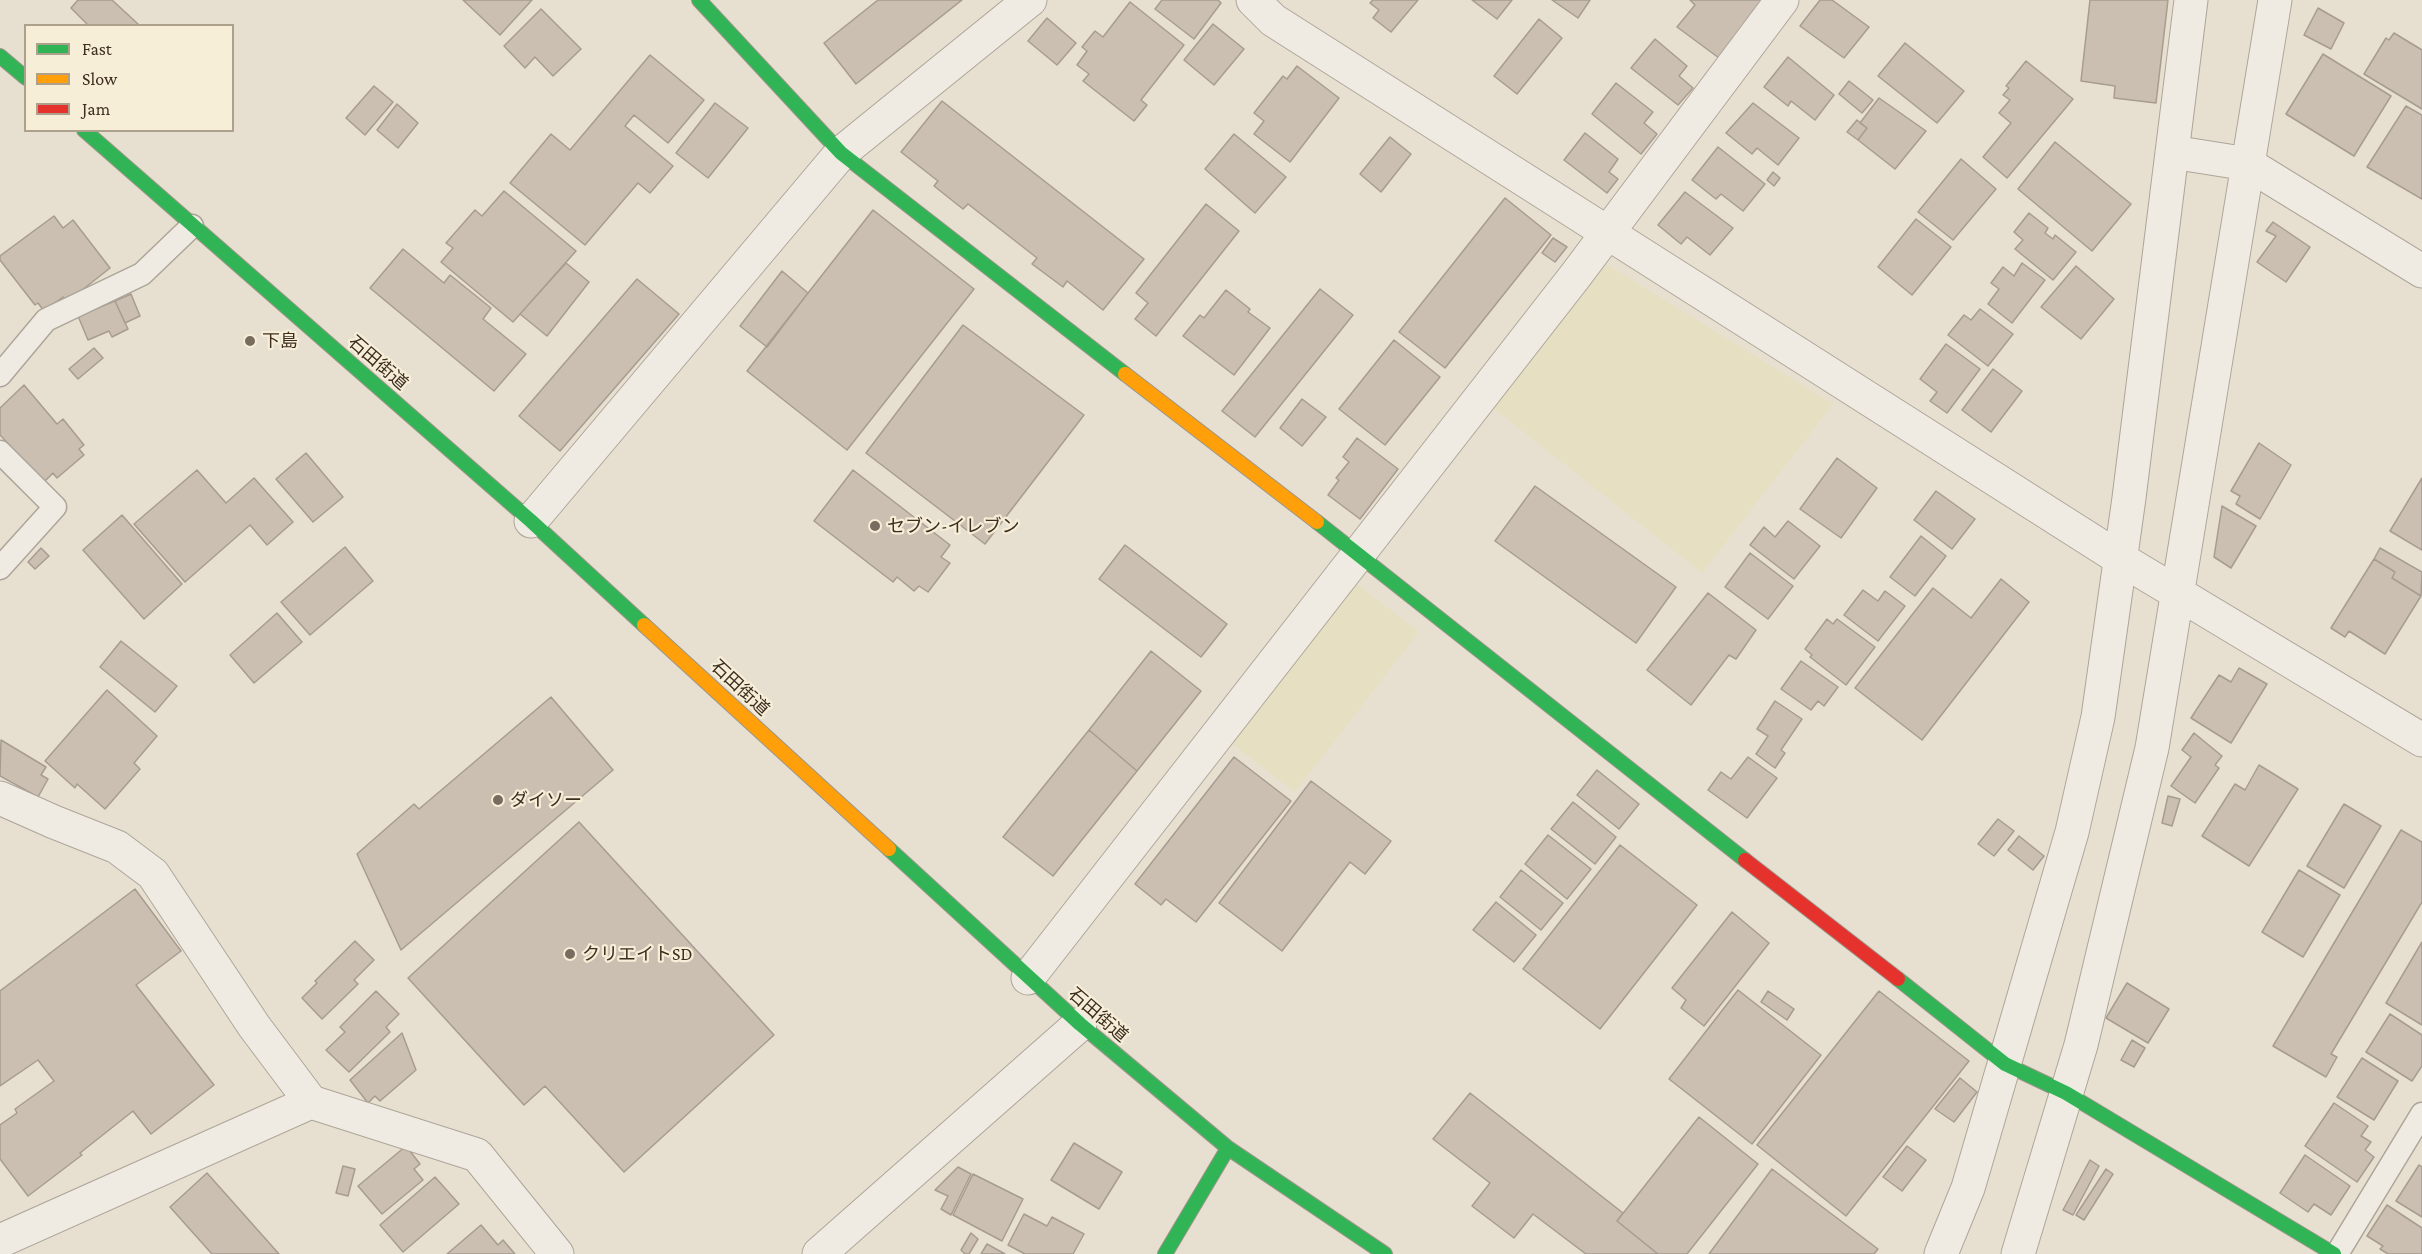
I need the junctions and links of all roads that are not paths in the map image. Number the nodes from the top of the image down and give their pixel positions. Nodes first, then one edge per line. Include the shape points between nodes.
1 (699, 0) edge
2 (1030, 0) edge
3 (1253, 0) edge
4 (1782, 0) edge
5 (2191, 0) edge
6 (2275, 0) edge
7 (0, 56) edge
8 (24, 76) edge
9 (86, 132) edge
10 (2172, 152) junction
11 (841, 153) junction
12 (2248, 164) junction
13 (192, 226) junction
14 (1608, 232) junction
15 (2422, 271) edge
16 (0, 375) edge
17 (0, 452) edge
18 (531, 521) junction
19 (1359, 555) junction
20 (2119, 558) junction
21 (0, 567) edge
22 (2177, 592) junction
23 (2422, 740) edge
24 (0, 798) edge
25 (1028, 978) junction
26 (1080, 1024) junction
27 (2005, 1064) junction
28 (2066, 1093) junction
29 (311, 1102) junction
30 (2422, 1114) edge
31 (1228, 1148) junction
32 (0, 1241) edge
33 (557, 1254) edge
34 (819, 1254) edge
35 (1166, 1254) edge
36 (1385, 1254) edge
37 (1941, 1254) edge
38 (2018, 1254) edge
39 (2335, 1254) edge

1 - 11 street
2 - 11 street
3 - 14 street via 1273,20
4 - 14 street
5 - 10 street
6 - 12 street
7 - 8 street
9 - 13 street, 石田街道
10 - 12 street
10 - 20 street
11 - 18 street
11 - 19 street
12 - 15 street
12 - 22 street
13 - 16 lane via 142,274 46,320
13 - 18 street, 石田街道
14 - 19 street
14 - 20 street
17 - 21 lane via 55,507
18 - 25 street, 石田街道
19 - 25 street
19 - 27 street
20 - 22 street
20 - 27 street via 2098,717 2072,832
22 - 23 street
22 - 28 street via 2152,748
24 - 29 street via 117,847 153,874 254,1026
25 - 26 street, 石田街道
26 - 31 street, 石田街道
26 - 34 street
27 - 28 street
27 - 37 street via 1968,1188
28 - 38 street
28 - 39 street
29 - 32 street
29 - 33 street via 477,1155
30 - 39 lane
31 - 35 street
31 - 36 street, 石田街道

